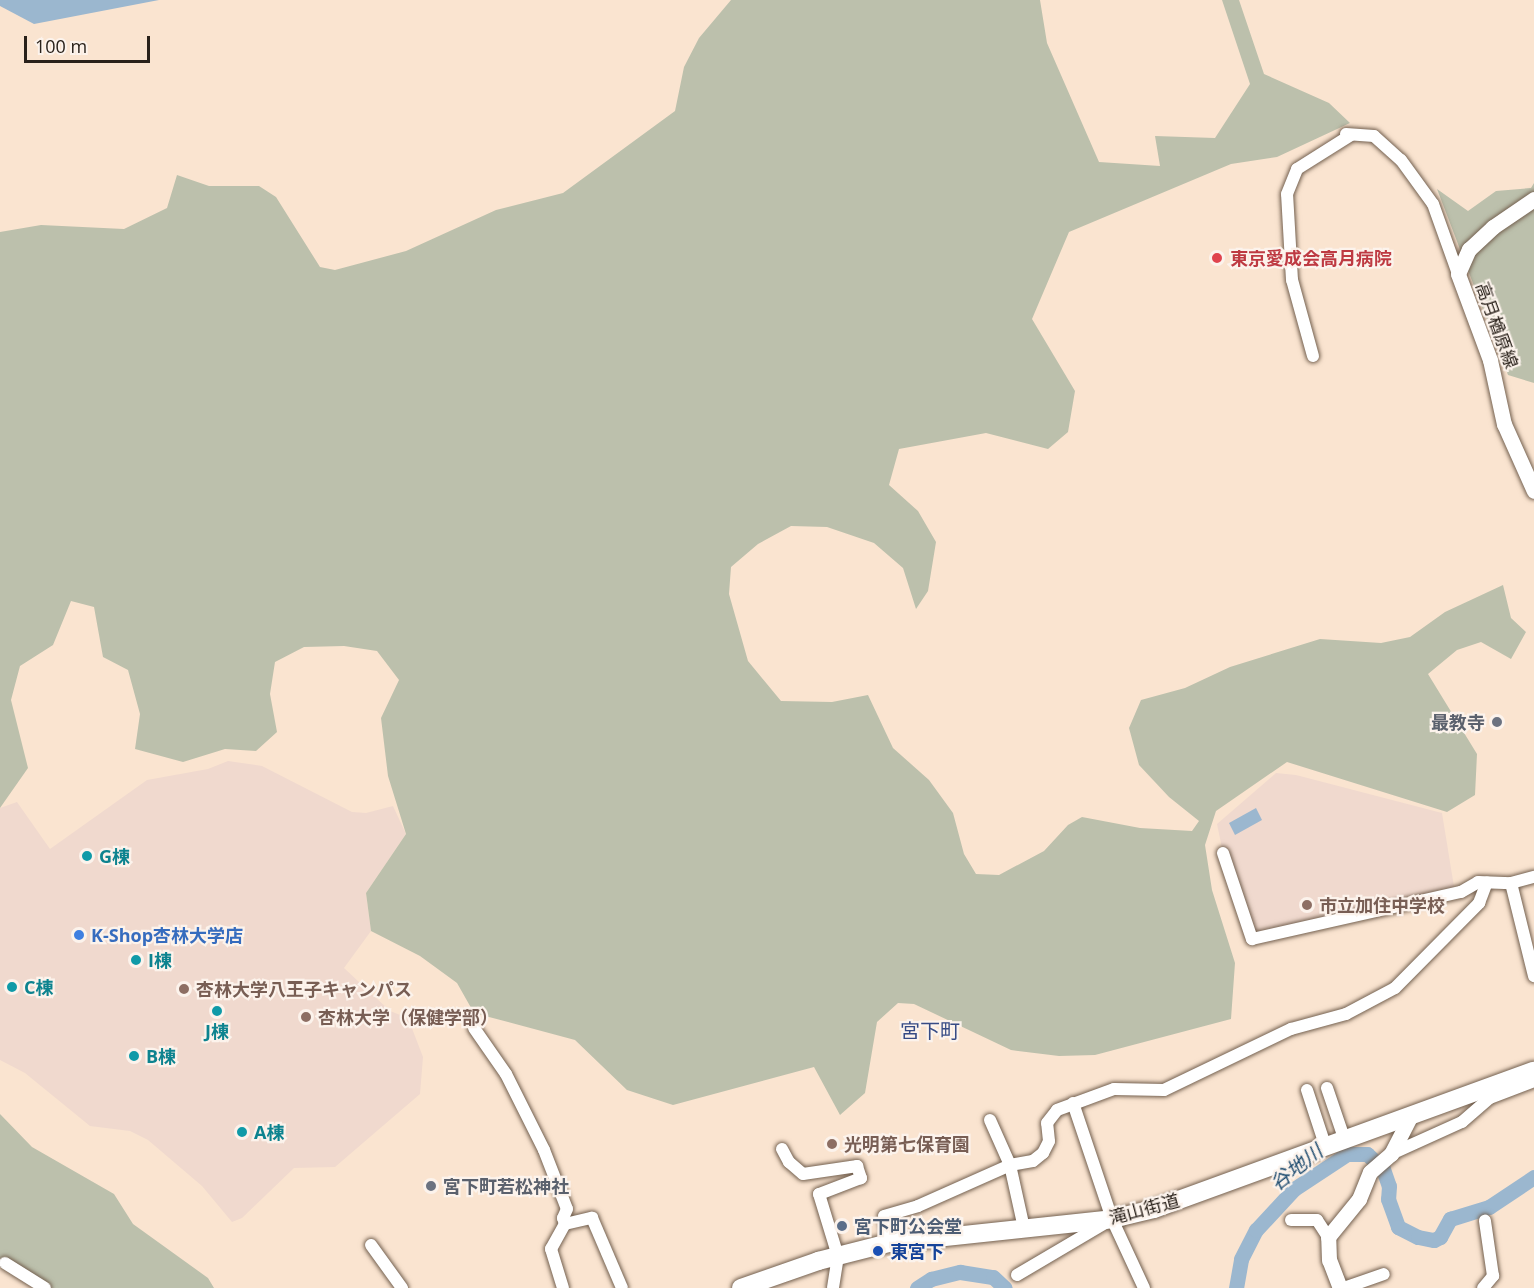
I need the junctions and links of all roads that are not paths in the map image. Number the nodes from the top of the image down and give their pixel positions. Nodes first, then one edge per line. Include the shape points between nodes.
1 (1534, 199) edge
2 (1458, 274) junction
3 (1313, 356) dead end
4 (1534, 491) edge
5 (1223, 853) dead end
6 (1534, 877) edge
7 (1487, 882) junction
8 (1511, 883) junction
9 (1534, 976) edge
10 (474, 1028) dead end
11 (1534, 1071) edge
12 (1534, 1081) edge
13 (1327, 1088) dead end
14 (1307, 1090) dead end
15 (1073, 1103) junction
16 (1410, 1118) junction
17 (990, 1120) dead end
18 (1345, 1141) junction
19 (1326, 1148) junction
20 (782, 1149) dead end
21 (1383, 1161) junction
22 (1010, 1165) junction
23 (1112, 1219) junction
24 (1292, 1220) dead end
25 (1485, 1221) dead end
26 (566, 1224) junction
27 (1024, 1228) junction
28 (1327, 1240) junction
29 (889, 1243) junction
30 (371, 1245) dead end
31 (838, 1256) junction
32 (5, 1263) dead end
33 (1384, 1274) dead end
34 (1017, 1275) dead end
35 (45, 1288) edge
36 (402, 1288) edge
37 (563, 1288) edge
38 (622, 1288) edge
39 (741, 1288) edge
40 (833, 1288) edge
41 (1143, 1288) edge
42 (1342, 1288) edge
43 (1483, 1288) edge

1 - 2 main road, 高月楢原線 via 1492,227 1469,249
2 - 3 street via 1433,204 1415,179 1384,142 1374,136 1348,135 1297,169 1287,194 1292,280
2 - 4 main road, 高月楢原線 via 1490,360 1504,424
5 - 7 street via 1252,939 1461,892 1478,882
6 - 8 street
7 - 8 street
7 - 15 street via 1479,903 1395,988 1346,1014 1291,1029 1164,1090 1113,1089
8 - 9 street
10 - 26 street via 506,1074 544,1150 567,1209 563,1218
11 - 16 highway, 滝山街道
12 - 21 street via 1490,1098 1462,1122
13 - 18 street
14 - 19 street
15 - 22 street via 1050,1116 1049,1141 1043,1153 1033,1161
15 - 23 street
16 - 18 highway, 滝山街道
16 - 21 main road
17 - 22 street
18 - 19 highway, 滝山街道
19 - 23 highway, 滝山街道 via 1154,1209
20 - 31 street via 789,1162 803,1174 857,1166 861,1178 819,1194
21 - 28 main road
22 - 27 street
22 - 29 street via 918,1206 884,1216
23 - 27 highway, 滝山街道
23 - 34 street
23 - 41 street
24 - 28 street via 1317,1220
25 - 43 street via 1493,1276
26 - 37 street via 551,1249
26 - 38 street via 592,1218
27 - 29 highway, 滝山街道
28 - 42 main road via 1329,1260
29 - 31 highway, 滝山街道
30 - 36 street
31 - 39 highway, 滝山街道
31 - 40 street
32 - 35 street
33 - 42 street

